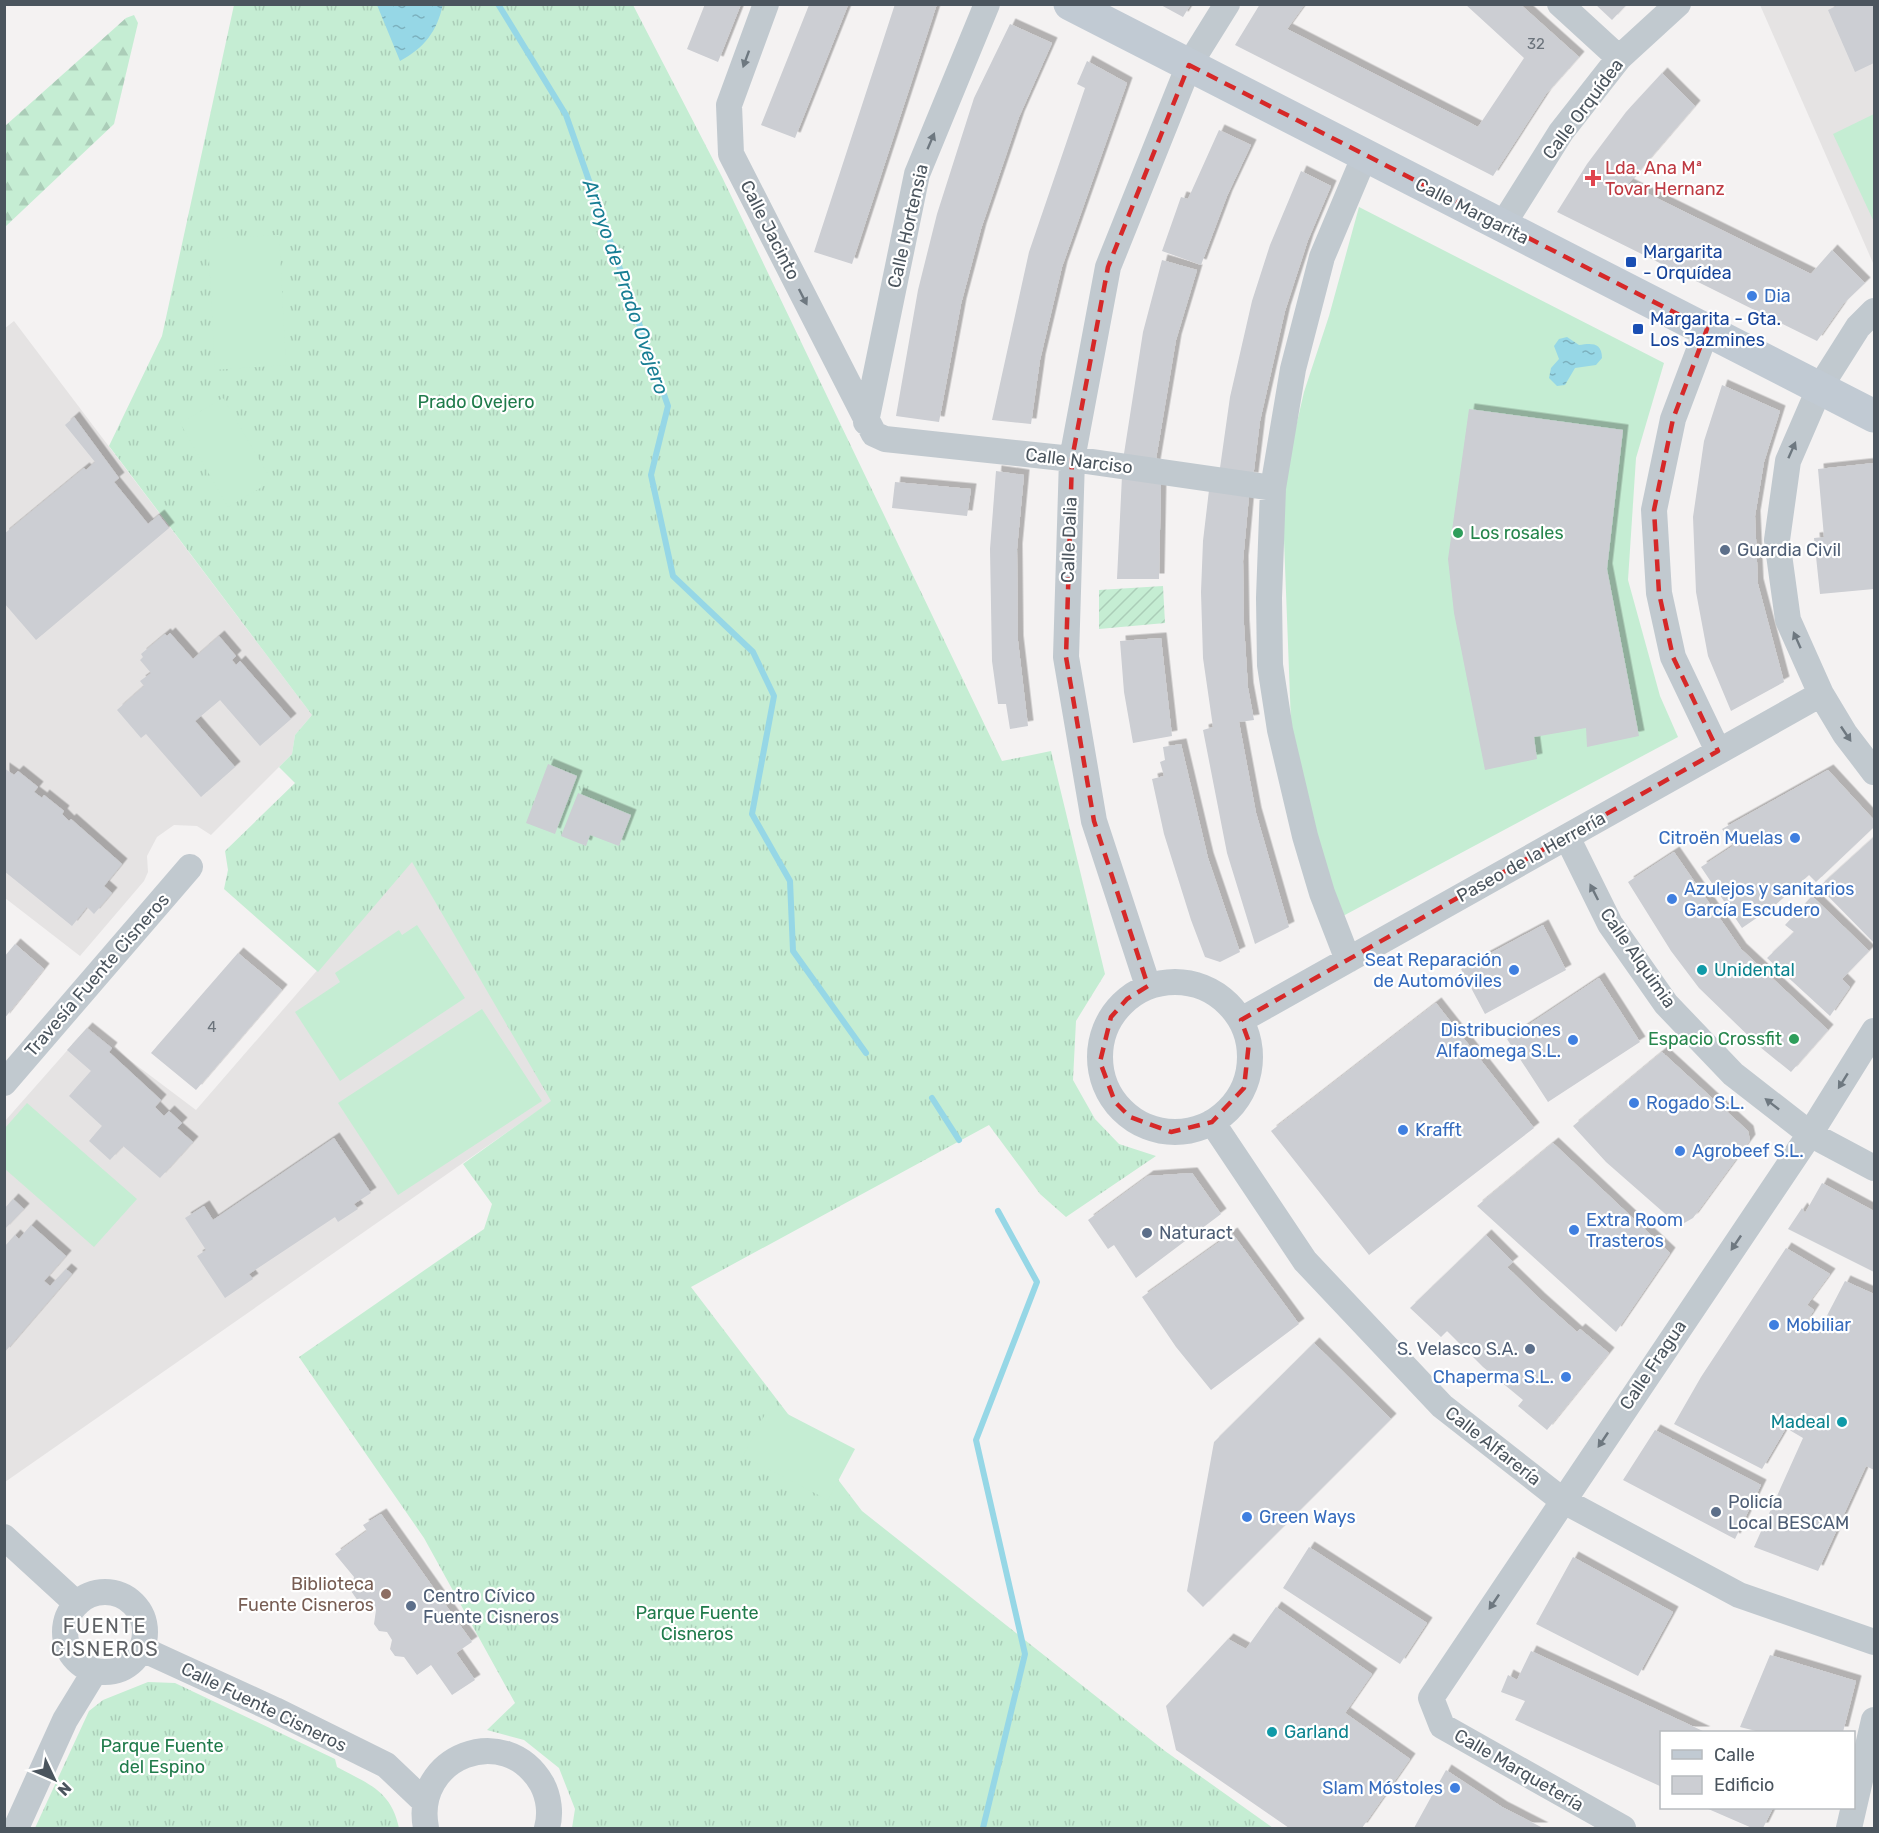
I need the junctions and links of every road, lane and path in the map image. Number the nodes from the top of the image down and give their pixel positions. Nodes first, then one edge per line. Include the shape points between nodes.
1 (766, 4) edge
2 (987, 4) edge
3 (1070, 4) edge
4 (1227, 4) edge
5 (1560, 4) edge
6 (1678, 4) edge
7 (1619, 58) junction
8 (1189, 65) junction
9 (1365, 155) junction
10 (1502, 226) junction
11 (1875, 311) edge
12 (886, 323) junction
13 (1707, 329) junction
14 (832, 356) junction
15 (1820, 387) junction
16 (1875, 416) edge
17 (866, 422) junction
18 (885, 439) joint
19 (1072, 459) junction
20 (1273, 488) junction
21 (1821, 694) junction
22 (1718, 751) junction
23 (1875, 772) edge
24 (1567, 837) junction
25 (190, 867) dead end
26 (1348, 960) junction
27 (1148, 986) junction
28 (1241, 1020) junction
29 (1875, 1031) edge
30 (4, 1083) edge
31 (1212, 1122) junction
32 (1810, 1134) junction
33 (1875, 1168) edge
34 (1562, 1500) junction
35 (4, 1537) edge
36 (77, 1604) junction
37 (1875, 1642) edge
38 (142, 1649) junction
39 (95, 1671) junction
40 (1431, 1698) joint
41 (1875, 1720) edge
42 (448, 1764) junction
43 (386, 1765) junction
44 (425, 1802) junction
45 (1855, 1803) edge
46 (1854, 1809) edge
47 (16, 1828) edge
48 (426, 1828) edge
49 (547, 1828) edge
50 (1623, 1828) edge
51 (1849, 1828) edge

1 -> 14 street, Calle Jacinto via 729,105 731,154
12 -> 2 street, Calle Hortensia via 916,174
3 - 8 street, Calle Margarita
4 - 8 street, Calle Dalia
5 - 7 street
6 - 7 street, Calle Orquídea
7 - 10 street, Calle Orquídea via 1561,132
8 - 9 street, Calle Margarita
8 - 19 street, Calle Dalia via 1108,267
9 - 10 street, Calle Margarita
9 - 20 street via 1322,257 1293,369
10 - 13 street, Calle Margarita
11 - 15 street via 1858,327
12 - 14 street via 865,365 852,368
12 - 17 street, Calle Hortensia
13 - 15 street, Calle Margarita
13 - 22 street via 1673,419 1654,510 1659,593 1673,657
14 - 17 street, Calle Jacinto
15 - 16 street, Calle Margarita
21 -> 15 street via 1788,620 1777,540 1788,461
17 - 18 street, Calle Jacinto via 874,434
18 - 19 street, Calle Narciso
19 - 20 street, Calle Narciso
19 - 27 street, Calle Dalia via 1066,657 1094,820
20 - 26 street via 1270,665 1280,730 1305,836
21 - 22 street, Paseo de la Herrería
21 -> 23 street via 1845,734
22 - 24 street, Paseo de la Herrería
24 - 26 street, Paseo de la Herrería
32 -> 24 street, Calle Alquimia via 1733,1074 1666,1004 1610,924
25 - 30 street, Travesía Fuente Cisneros
26 - 28 street, Paseo de la Herrería
27 - 28 street via 1183,982 1201,986 1224,999
27 - 31 street via 1127,999 1111,1017 1102,1040 1100,1062 1104,1083 1130,1117 1149,1127 1171,1132 1192,1130
28 - 31 street via 1249,1042 1250,1065 1244,1088 1231,1107
29 -> 32 street, Calle Fragua
31 - 34 street, Calle Alfarería via 1305,1261 1442,1407
32 - 33 street, Calle Alquimia
32 -> 34 street, Calle Fragua
34 - 37 street, Calle Alfarería via 1739,1595
34 -> 40 street, Calle Fragua
35 - 36 street
36 - 38 street via 100,1592 126,1597 142,1616 146,1632
36 - 39 street via 65,1629 67,1642 74,1658
38 - 39 street via 125,1667
38 - 43 street, Calle Fuente Cisneros
39 - 47 street via 65,1720
40 - 50 street, Calle Marquetería via 1442,1726
41 - 45 street
42 - 43 street, Calle Fuente Cisneros via 421,1769
42 - 44 street via 437,1775
42 - 49 street, Calle Fuente Cisneros via 470,1753 495,1751 525,1763 545,1790 549,1805
43 - 44 street, Calle Fuente Cisneros
44 - 48 street
46 - 51 street

